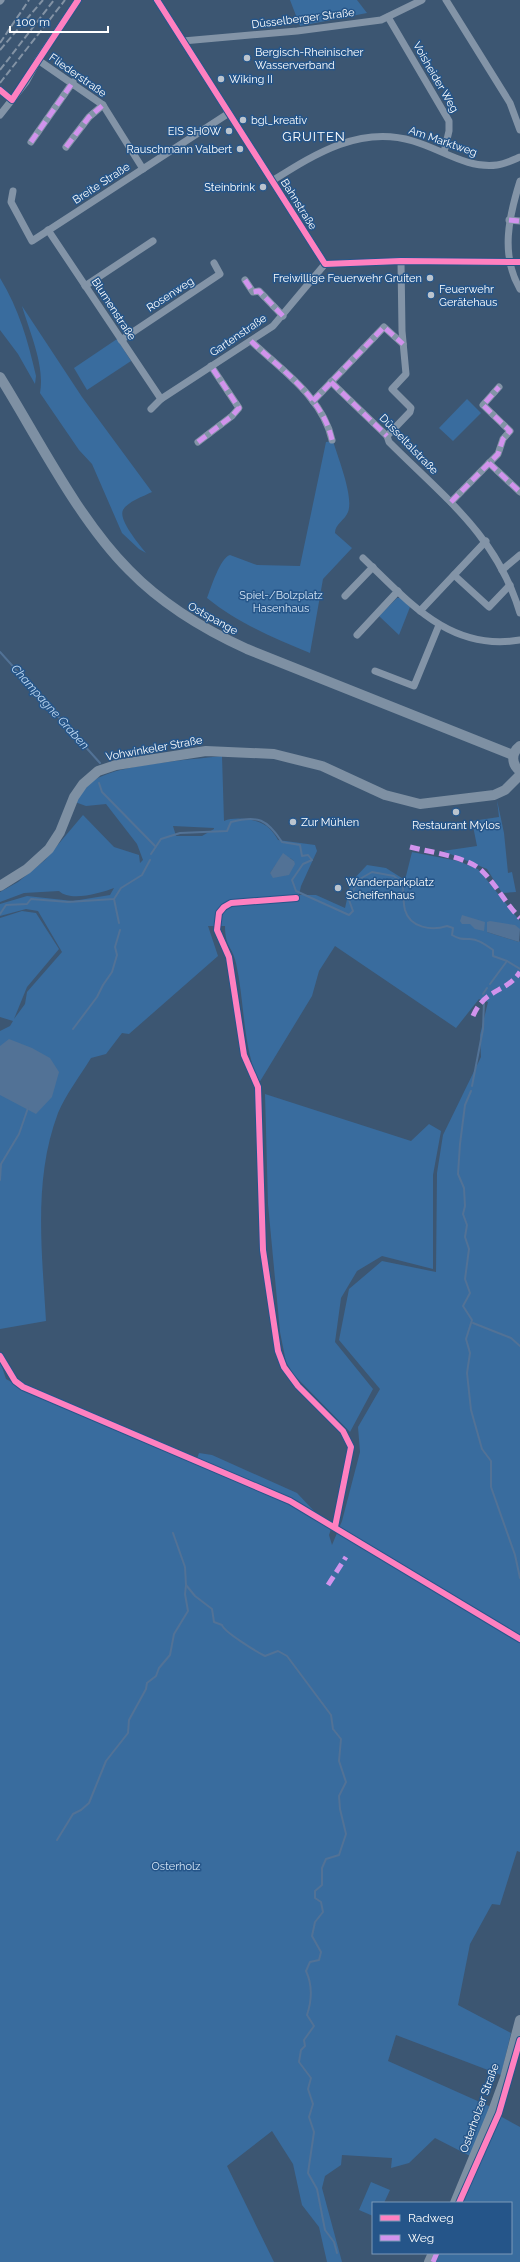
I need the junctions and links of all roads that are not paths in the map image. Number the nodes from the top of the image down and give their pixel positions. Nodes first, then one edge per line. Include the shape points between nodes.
1 (78, 0) edge
2 (157, 0) edge
3 (422, 0) edge
4 (446, 0) edge
5 (388, 18) junction
6 (183, 41) junction
7 (38, 60) junction
8 (73, 82) junction
9 (2, 92) edge
10 (12, 100) junction
11 (103, 105) junction
12 (229, 114) junction
13 (0, 115) edge
14 (520, 130) edge
15 (31, 142) dead end
16 (66, 147) dead end
17 (444, 152) junction
18 (520, 157) edge
19 (143, 169) junction
20 (272, 181) junction
21 (520, 181) edge
22 (13, 192) dead end
23 (509, 220) junction
24 (520, 221) edge
25 (48, 230) junction
26 (153, 241) dead end
27 (401, 261) junction
28 (508, 261) junction
29 (520, 262) edge
30 (214, 263) dead end
31 (325, 264) junction
32 (245, 280) dead end
33 (86, 286) junction
34 (519, 286) edge
35 (283, 316) junction
36 (121, 340) junction
37 (251, 340) junction
38 (403, 344) junction
39 (211, 366) junction
40 (0, 376) edge
41 (331, 382) junction
42 (499, 387) dead end
43 (161, 399) junction
44 (313, 401) junction
45 (151, 409) dead end
46 (387, 436) junction
47 (332, 440) dead end
48 (198, 442) dead end
49 (489, 463) junction
50 (520, 492) edge
51 (451, 502) junction
52 (486, 541) junction
53 (520, 555) edge
54 (363, 558) dead end
55 (373, 567) junction
56 (502, 570) junction
57 (454, 575) junction
58 (510, 585) junction
59 (398, 591) junction
60 (345, 596) dead end
61 (518, 599) edge
62 (420, 611) junction
63 (520, 613) edge
64 (439, 625) junction
65 (357, 635) dead end
66 (520, 640) edge
67 (375, 671) dead end
68 (520, 746) edge
69 (513, 755) junction
70 (520, 771) edge
71 (520, 775) edge
72 (0, 886) edge
73 (520, 2020) edge
74 (455, 2202) edge

1 - 7 street
2 - 6 street, Bahnstraße
3 - 5 street, Düsselberger Straße
4 - 14 street via 510,102
5 - 6 street, Düsselberger Straße via 297,31
5 - 17 street, Voisheider Weg via 449,121
6 - 12 street, Bahnstraße
7 - 8 street, Fliederstraße
7 - 10 street
8 - 11 street, Fliederstraße
8 - 15 street
9 - 10 street
10 - 13 street
11 - 16 street via 89,117
11 - 19 street, Fliederstraße
12 - 19 street, Breite Straße
12 - 20 street, Bahnstraße
17 - 18 street, Am Marktweg via 481,166 498,165
17 - 20 street, Am Marktweg via 412,140 394,137 360,138 313,155
19 - 25 street, Breite Straße
20 - 31 street, Bahnstraße
21 - 23 street
22 - 25 street, Breite Straße via 11,202 32,241
23 - 24 street
23 - 28 street
25 - 33 street, Blumenstraße
26 - 33 street
27 - 28 street
27 - 31 street
27 - 38 street
28 - 29 street
28 - 34 street
30 - 36 street, Rosenweg via 220,274
31 - 35 street, Gartenstraße
32 - 35 street via 253,292 259,291
33 - 36 street, Blumenstraße
35 - 37 street, Gartenstraße
36 - 43 street, Blumenstraße
37 - 39 street, Gartenstraße
37 - 44 street
38 - 41 street via 384,327
38 - 46 street via 406,374 392,389 411,408
39 - 43 street, Gartenstraße
39 - 48 street via 239,408
40 - 69 main road, Ostspange via 96,532 128,570 169,606 210,632 247,649
41 - 44 street
41 - 46 street, Düsseltalstraße
42 - 49 street via 483,404 510,431 503,439 498,454
43 - 45 street, Gartenstraße
44 - 47 street via 328,424
46 - 51 street, Düsseltalstraße via 389,442
49 - 50 street
49 - 51 street
51 - 52 street, Düsseltalstraße
52 - 56 street, Düsseltalstraße
52 - 57 street
53 - 56 street
54 - 55 street
55 - 59 street
55 - 60 street
56 - 58 street, Düsseltalstraße
57 - 58 street via 489,607
57 - 62 street
58 - 61 street, Düsseltalstraße
59 - 62 street
59 - 65 street
61 - 63 street, Düsseltalstraße
62 - 64 street
64 - 66 street via 485,641
64 - 67 street via 414,686
68 - 69 main road
69 - 70 main road via 514,765
71 - 72 main road, Vohwinkeler Straße via 505,790 494,796 420,804 390,797 322,766 274,754 206,750 116,766 98,771 83,784 49,849 27,869
73 - 74 main road, Osterholzer Straße via 505,2078

